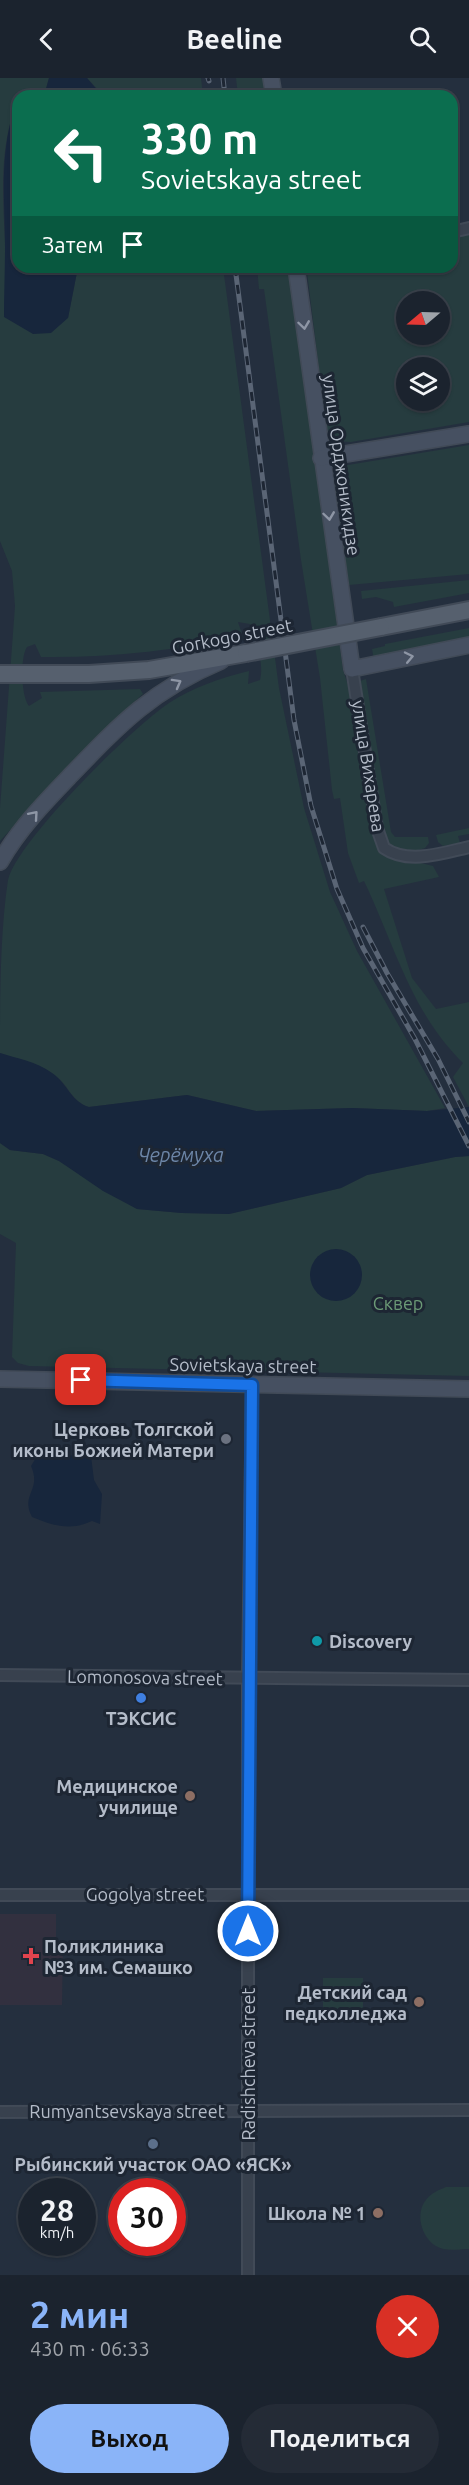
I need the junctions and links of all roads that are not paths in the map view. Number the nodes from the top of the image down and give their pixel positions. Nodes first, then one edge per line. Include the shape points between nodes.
1 (297, 273) edge
2 (469, 434) edge
3 (321, 458) junction
4 (469, 610) edge
5 (469, 645) edge
6 (246, 653) junction
7 (352, 669) junction
8 (0, 674) edge
9 (469, 847) edge
10 (0, 862) edge
11 (0, 1373) edge
12 (16, 1378) junction
13 (0, 1380) edge
14 (252, 1385) junction
15 (469, 1389) edge
16 (0, 1675) edge
17 (248, 1678) junction
18 (469, 1680) edge
19 (248, 1894) junction
20 (0, 1895) edge
21 (469, 1895) edge
22 (249, 2110) junction
23 (469, 2110) edge
24 (0, 2112) edge
25 (248, 2275) edge

1 -> 3 street, улица Орджоникидзе
2 - 3 street
3 -> 7 street, улица Орджоникидзе
4 - 6 main road, Gorkogo street, bridge
7 -> 5 street
6 - 8 main road, Gorkogo street via 149,670
10 -> 6 street via 43,804 136,710 182,680
7 - 9 street, улица Вихарева via 376,828 384,848 404,856 436,855
11 - 12 street
12 - 13 street, Sovietskaya street
12 - 14 street, Sovietskaya street
14 - 15 street, Sovietskaya street
14 - 17 street, Radishcheva street
16 - 17 street, Lomonosova street
17 - 18 street, Lomonosova street
17 - 19 street, Radishcheva street
19 - 20 street, Gogolya street
19 - 21 street, Gogolya street
19 - 22 street, Radishcheva street
22 - 23 street, Rumyantsevskaya street
22 - 24 street, Rumyantsevskaya street
22 - 25 street, Radishcheva street

